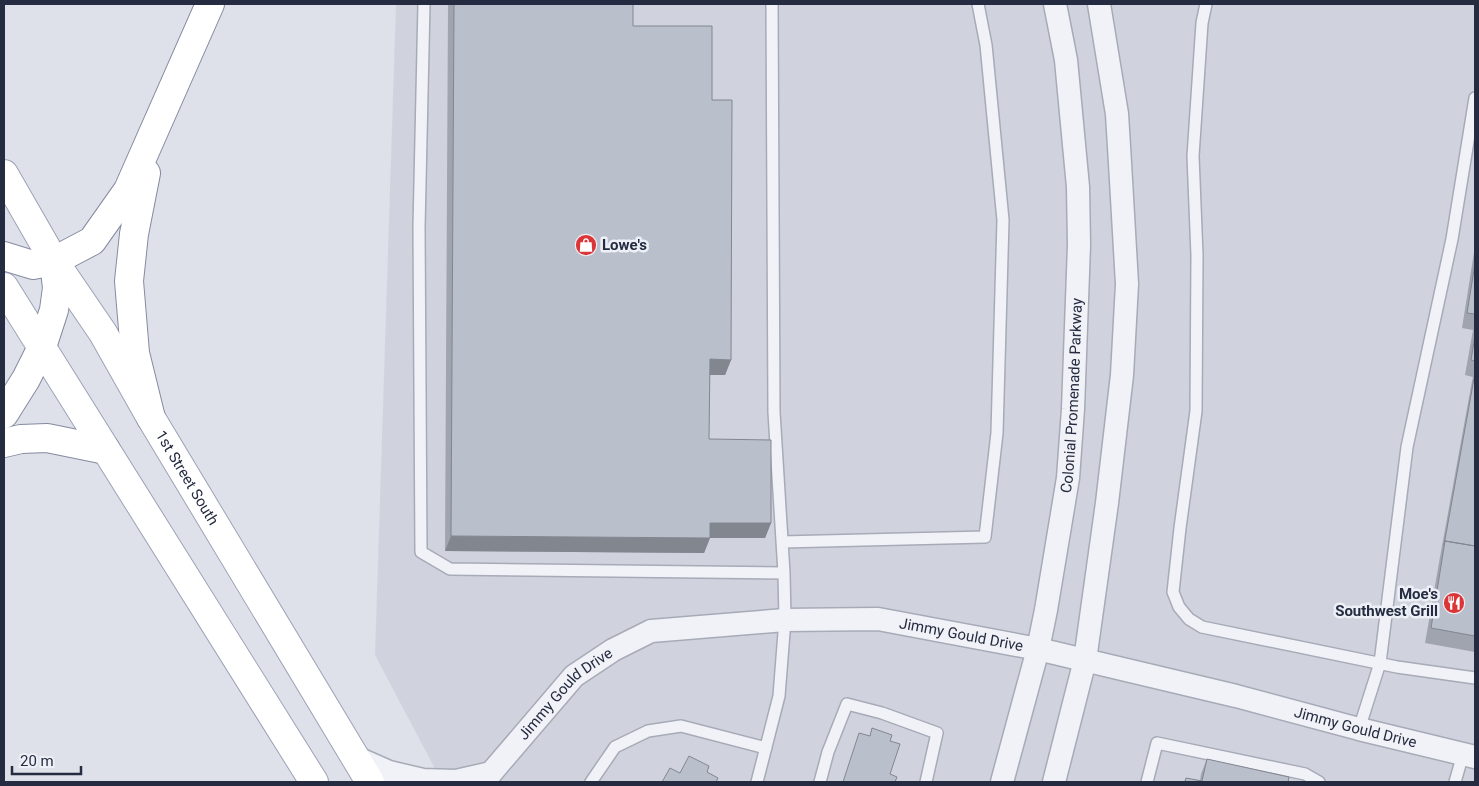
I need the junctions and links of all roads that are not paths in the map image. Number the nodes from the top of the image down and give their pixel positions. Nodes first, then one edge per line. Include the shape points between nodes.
1 (210, 4) edge
2 (424, 4) edge
3 (772, 4) edge
4 (978, 4) edge
5 (1055, 4) edge
6 (1099, 4) edge
7 (1206, 4) edge
8 (1475, 98) edge
9 (155, 128) junction
10 (8, 181) edge
11 (4, 256) edge
12 (54, 260) junction
13 (4, 287) edge
14 (42, 347) junction
15 (4, 414) edge
16 (151, 418) junction
17 (4, 443) edge
18 (106, 450) junction
19 (782, 542) junction
20 (784, 573) junction
21 (785, 620) junction
22 (1038, 649) junction
23 (1085, 660) junction
24 (1380, 663) junction
25 (1475, 678) edge
26 (1360, 729) junction
27 (766, 748) junction
28 (1469, 756) edge
29 (355, 757) junction
30 (488, 778) edge
31 (314, 782) edge
32 (370, 782) edge
33 (590, 782) edge
34 (757, 782) edge
35 (820, 782) edge
36 (926, 782) edge
37 (1002, 782) edge
38 (1054, 782) edge
39 (1147, 782) edge
40 (1320, 782) edge
41 (1455, 782) edge

1 - 9 main road
2 - 20 lane via 419,227 421,552 450,569
3 - 19 lane via 774,412
4 - 19 lane via 986,45 1003,220 997,433 985,537
5 - 22 street, Colonial Promenade Parkway via 1066,60 1078,187 1079,245 1068,478
6 - 23 street via 1117,114 1127,284 1122,375 1110,483
7 - 24 lane via 1193,156 1197,255 1196,411 1173,592 1179,607 1202,627
8 - 24 lane via 1452,239 1407,446
9 - 12 main road via 128,190 92,241
9 - 16 main road via 134,234 129,281 135,353
10 - 12 main road, 1st Street South
11 - 12 main road via 33,265
12 - 14 main road via 56,303
12 - 16 main road, 1st Street South via 102,333
13 - 14 main road
14 - 15 main road
14 - 18 main road
16 - 29 main road, 1st Street South
17 - 18 main road via 47,438
18 - 31 main road
19 - 20 lane
20 - 21 lane
21 - 22 street, Jimmy Gould Drive via 878,619
21 - 27 lane via 779,696
21 - 30 street, Jimmy Gould Drive via 651,631 613,650 574,676
22 - 23 street, Jimmy Gould Drive
22 - 37 street, Colonial Promenade Parkway
23 - 26 street, Jimmy Gould Drive
23 - 38 street
24 - 25 lane
24 - 26 lane
26 - 28 street, Jimmy Gould Drive
27 - 33 lane via 681,726 648,731 615,747
27 - 34 lane
28 - 41 lane
29 - 30 street, Jimmy Gould Drive via 389,772 424,780
29 - 32 main road, 1st Street South
35 - 36 lane via 847,704 937,733
39 - 40 lane via 1157,744 1306,774

